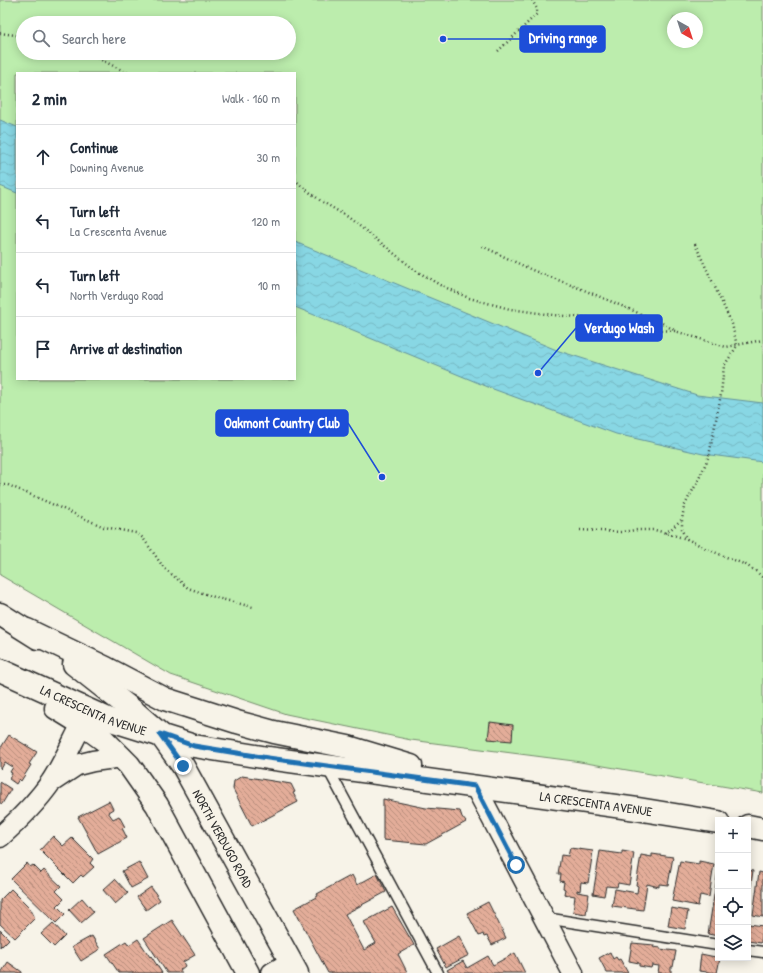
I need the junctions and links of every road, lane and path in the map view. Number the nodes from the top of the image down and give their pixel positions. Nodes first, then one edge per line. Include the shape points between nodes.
1 (532, 0) edge
2 (0, 33) edge
3 (16, 35) edge
4 (498, 51) dead end
5 (101, 60) edge
6 (126, 72) edge
7 (296, 180) edge
8 (695, 244) dead end
9 (482, 246) dead end
10 (675, 331) junction
11 (763, 340) edge
12 (737, 346) junction
13 (0, 485) edge
14 (682, 520) junction
15 (580, 530) dead end
16 (665, 533) junction
17 (687, 539) junction
18 (763, 578) edge
19 (253, 607) dead end
20 (0, 614) edge
21 (26, 630) junction
22 (0, 671) edge
23 (82, 724) junction
24 (160, 734) junction
25 (122, 758) junction
26 (326, 766) junction
27 (51, 782) junction
28 (475, 786) junction
29 (715, 822) edge
30 (751, 827) edge
31 (763, 829) edge
32 (0, 837) edge
33 (544, 918) junction
34 (715, 945) edge
35 (751, 950) edge
36 (763, 952) edge
37 (294, 968) edge
38 (248, 973) edge
39 (272, 973) edge
40 (438, 973) edge
41 (573, 973) edge

1 - 4 path via 537,14
2 - 3 path
5 - 6 path
7 - 10 path via 415,270 469,298 510,309
8 - 12 path via 731,322
9 - 10 path via 532,270 662,322
10 - 12 path via 726,347
11 - 12 path
12 - 14 path via 724,366 709,456 686,502
13 - 19 path via 8,485 104,526 136,533 143,538 164,568 188,588
14 - 16 path
14 - 17 path via 682,531
15 - 16 path via 655,530
16 - 17 path
17 - 18 path via 746,565
20 - 21 main road, NORTH VERDUGO ROAD
21 - 24 main road, NORTH VERDUGO ROAD via 90,675
21 - 28 main road, LA CRESCENTA AVENUE via 165,699 259,728 348,747
22 - 23 main road
22 - 24 main road, LA CRESCENTA AVENUE via 108,719
23 - 25 main road via 104,740
23 - 27 street
24 - 26 main road, LA CRESCENTA AVENUE via 194,746
24 - 37 main road, NORTH VERDUGO ROAD via 190,778
25 - 27 street via 77,765
25 - 38 main road via 157,805
26 - 28 main road, LA CRESCENTA AVENUE
26 - 40 lane
27 - 32 street
28 - 29 main road, LA CRESCENTA AVENUE
28 - 33 street
30 - 31 main road
33 - 34 lane
33 - 41 street
35 - 36 lane
37 - 39 street

